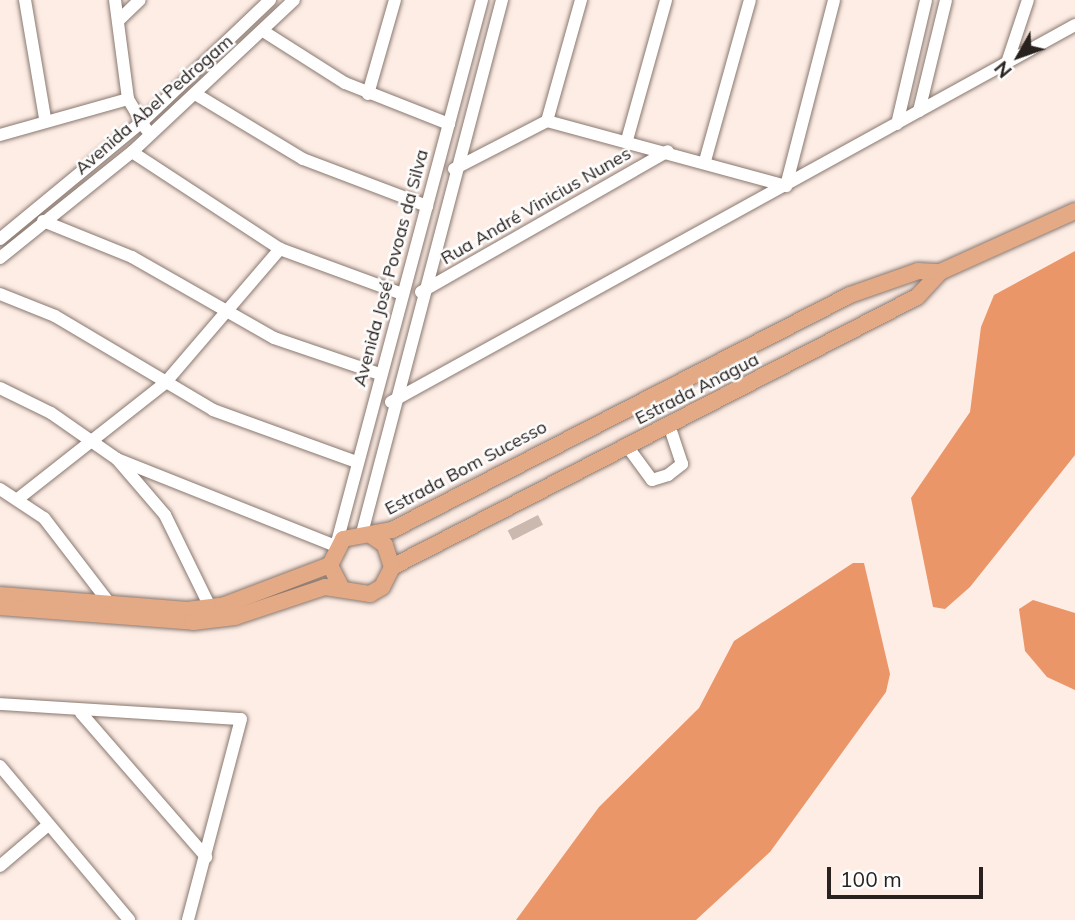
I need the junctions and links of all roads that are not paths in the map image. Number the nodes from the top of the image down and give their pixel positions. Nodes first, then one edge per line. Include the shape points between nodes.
1 (25, 0) edge
2 (116, 0) edge
3 (140, 0) edge
4 (270, 0) edge
5 (294, 0) edge
6 (395, 0) edge
7 (482, 0) edge
8 (502, 0) edge
9 (581, 0) edge
10 (666, 0) edge
11 (750, 0) edge
12 (834, 0) edge
13 (926, 0) edge
14 (946, 0) edge
15 (1028, 0) edge
16 (118, 21) junction
17 (1075, 25) edge
18 (263, 31) junction
19 (1007, 63) junction
20 (368, 94) junction
21 (197, 95) junction
22 (128, 99) junction
23 (919, 111) junction
24 (46, 118) junction
25 (547, 121) junction
26 (142, 122) junction
27 (449, 124) junction
28 (897, 124) junction
29 (0, 135) edge
30 (150, 135) junction
31 (627, 140) junction
32 (668, 151) junction
33 (132, 152) junction
34 (705, 161) junction
35 (83, 169) junction
36 (454, 169) junction
37 (92, 183) junction
38 (786, 186) junction
39 (427, 206) junction
40 (1075, 211) edge
41 (43, 220) junction
42 (0, 239) edge
43 (280, 249) junction
44 (1, 257) edge
45 (940, 272) junction
46 (421, 292) junction
47 (0, 294) edge
48 (402, 294) junction
49 (226, 315) junction
50 (380, 374) junction
51 (165, 383) junction
52 (0, 388) edge
53 (391, 402) junction
54 (669, 425) junction
55 (95, 443) junction
56 (627, 446) junction
57 (117, 459) junction
58 (357, 462) junction
59 (0, 489) edge
60 (19, 498) junction
61 (367, 535) junction
62 (336, 546) junction
63 (330, 565) junction
64 (391, 567) junction
65 (342, 589) junction
66 (284, 592) junction
67 (0, 595) edge
68 (110, 604) junction
69 (0, 607) edge
70 (210, 607) junction
71 (0, 704) edge
72 (81, 713) junction
73 (0, 766) edge
74 (48, 825) junction
75 (206, 857) junction
76 (0, 866) edge
77 (129, 920) edge
78 (188, 920) edge

1 - 24 street
2 - 16 street
3 - 16 street
4 - 26 street, Avenida Abel Pedrogam
5 - 18 street, Avenida Abel Pedrogam
6 - 20 street
7 - 27 street, Avenida José Povoas da Silva
8 - 36 street, Avenida José Povoas da Silva
9 - 25 street
10 - 31 street
11 - 34 street
12 - 38 street
13 - 28 street
14 - 23 street
15 - 19 street
16 - 22 street
17 - 19 street
18 - 20 street
18 - 21 street, Avenida Abel Pedrogam
19 - 23 street
20 - 27 street
21 - 30 street, Avenida Abel Pedrogam
21 - 39 street via 303,159
22 - 24 street
22 - 26 street
23 - 28 street
24 - 29 street
25 - 31 street
25 - 36 street
26 - 30 street
26 - 35 street, Avenida Abel Pedrogam
27 - 39 street, Avenida José Povoas da Silva
28 - 38 street
30 - 33 street, Avenida Abel Pedrogam
31 - 32 street
32 - 34 street
32 - 46 street, Rua André Vinicius Nunes
33 - 37 street, Avenida Abel Pedrogam
33 - 43 street
34 - 38 street
35 - 37 street
35 - 42 street, Avenida Abel Pedrogam
36 - 46 street, Avenida José Povoas da Silva
37 - 41 street, Avenida Abel Pedrogam
38 - 53 street
39 - 48 street, Avenida José Povoas da Silva
40 - 45 main road, Estrada Anagua
41 - 44 street, Avenida Abel Pedrogam
41 - 49 street via 132,257
43 - 48 street
43 - 49 street
45 - 54 main road, Estrada Anagua via 917,297
45 - 61 main road, Estrada Bom Sucesso via 918,271 850,295
46 - 53 street, Avenida José Povoas da Silva
47 - 51 street via 55,316
48 - 50 street, Avenida José Povoas da Silva
49 - 50 street
49 - 51 street
50 - 58 street, Avenida José Povoas da Silva
51 - 55 street
51 - 58 street via 279,437
52 - 55 street
53 - 61 street, Avenida José Povoas da Silva
54 - 56 main road, Estrada Anagua
54 - 56 street via 682,464 667,475 652,480
55 - 57 street
55 - 60 street
56 - 64 main road, Estrada Anagua
57 - 62 street
57 - 70 street via 165,515
58 - 62 street, Avenida José Povoas da Silva
59 - 60 street
60 - 68 street via 69,545
61 - 62 main road, Estrada Bom Sucesso
61 - 64 main road via 385,545
62 - 63 main road
63 - 65 main road
63 - 66 main road
64 - 65 main road, Estrada Anagua via 382,587 370,594
65 - 66 main road
66 - 69 main road via 193,622
66 - 70 main road
67 - 68 main road
68 - 70 main road
71 - 72 street
72 - 75 street
72 - 75 street via 241,719
73 - 74 street
74 - 76 street
74 - 77 street
75 - 78 street

